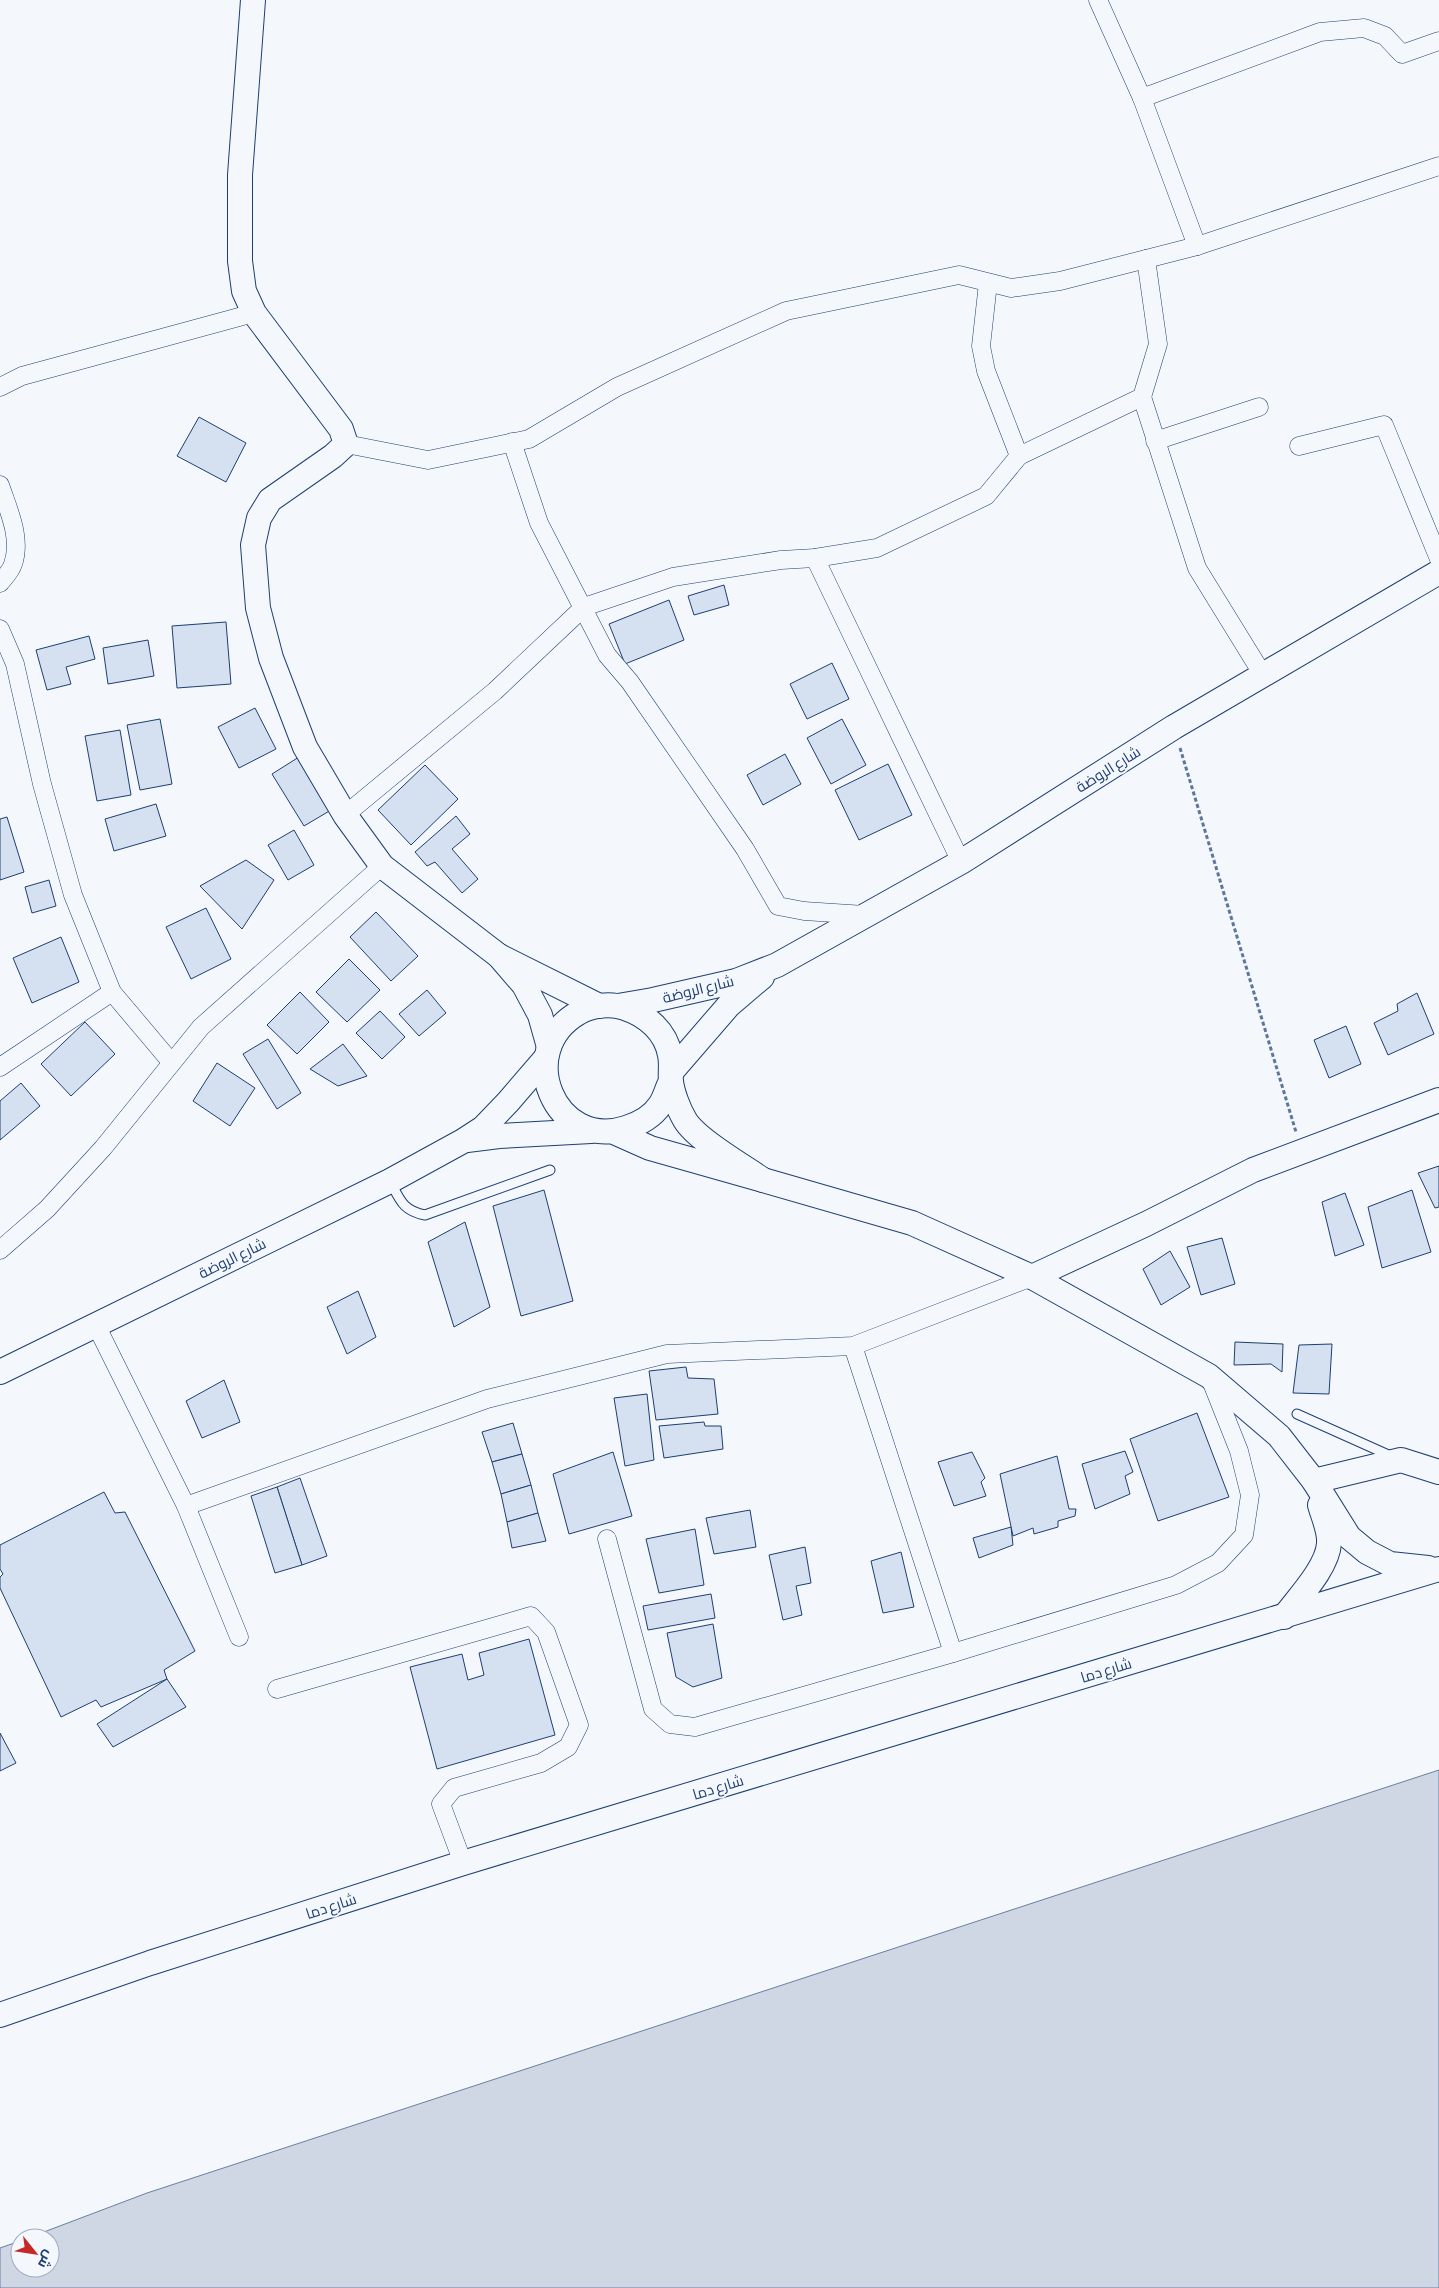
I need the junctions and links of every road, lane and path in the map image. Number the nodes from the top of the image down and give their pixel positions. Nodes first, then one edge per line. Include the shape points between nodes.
1 (253, 0) edge
2 (1098, 0) edge
3 (1439, 41) edge
4 (1142, 98) junction
5 (1439, 166) edge
6 (1197, 246) junction
7 (1146, 259) junction
8 (988, 282) junction
9 (254, 313) junction
10 (0, 387) edge
11 (1142, 397) junction
12 (1259, 407) dead end
13 (1155, 441) junction
14 (512, 442) junction
15 (346, 444) junction
16 (1299, 446) dead end
17 (1019, 456) junction
18 (0, 485) edge
19 (815, 558) junction
20 (1439, 559) edge
21 (1439, 572) edge
22 (0, 583) edge
23 (584, 607) junction
24 (0, 629) edge
25 (1263, 675) junction
26 (1174, 727) junction
27 (344, 815) junction
28 (961, 862) junction
29 (382, 866) junction
30 (865, 915) junction
31 (499, 956) junction
32 (777, 964) junction
33 (112, 992) junction
34 (609, 1006) junction
35 (547, 1053) junction
36 (170, 1062) junction
37 (0, 1067) edge
38 (671, 1076) junction
39 (1439, 1100) edge
40 (604, 1131) junction
41 (463, 1141) junction
42 (1302, 1152) junction
43 (550, 1170) dead end
44 (763, 1180) junction
45 (390, 1181) junction
46 (0, 1250) edge
47 (1032, 1277) junction
48 (96, 1325) junction
49 (853, 1346) junction
50 (0, 1372) edge
51 (1209, 1376) junction
52 (1297, 1414) dead end
53 (1401, 1460) junction
54 (1439, 1472) edge
55 (1314, 1481) junction
56 (186, 1506) junction
57 (607, 1539) dead end
58 (1438, 1569) edge
59 (1284, 1616) junction
60 (239, 1637) dead end
61 (953, 1653) junction
62 (278, 1689) dead end
63 (463, 1864) junction
64 (0, 2015) edge

1 - 9 main road via 240,175 240,261 244,291
2 - 4 street
3 - 4 street via 1402,54 1385,36 1364,28 1320,32
4 - 6 street
5 - 6 street
6 - 7 street
7 - 8 street via 1060,282 1011,288
7 - 11 street via 1158,344
8 - 14 street via 959,275 786,311 617,387 529,439
8 - 17 street via 981,346 986,372
9 - 10 street via 22,376
9 - 15 main road via 341,429
11 - 13 street
11 - 17 street
12 - 13 street
13 - 25 street via 1197,568
14 - 15 street via 428,460
14 - 23 street via 539,523
15 - 27 main road via 270,500 259,518 253,545 258,608 271,658 304,747
16 - 20 street via 1384,426
17 - 19 street via 986,496 877,548
18 - 22 street via 16,547 13,566
19 - 23 street via 781,560 673,577
19 - 28 street
21 - 25 main road, شارع الروضة
23 - 27 street via 495,691
23 - 30 street via 607,655 630,682 744,849 778,906
24 - 33 street via 15,664 42,784 73,895
25 - 26 main road, شارع الروضة
26 - 28 main road, شارع الروضة
26 - 42 path
27 - 29 main road
28 - 30 main road, شارع الروضة
29 - 31 main road
29 - 36 street via 201,1027
30 - 32 main road, شارع الروضة
31 - 34 main road
31 - 35 main road via 524,986 540,1015
32 - 34 main road, شارع الروضة via 736,981 653,1000
32 - 38 main road, شارع الروضة via 729,1006
33 - 36 street
33 - 37 street
34 - 35 main road via 578,1013 566,1022
34 - 38 main road via 636,1011 651,1021 663,1036 670,1053
35 - 40 main road via 546,1083 556,1104 572,1121
35 - 41 main road, شارع الروضة via 508,1102 483,1128
36 - 46 street via 103,1148 47,1209
38 - 40 main road via 660,1106 639,1124
38 - 44 main road via 685,1121 691,1128
39 - 42 main road
40 - 41 main road, شارع الروضة
40 - 44 main road via 650,1148
41 - 45 main road, شارع الروضة
42 - 47 main road via 1253,1170
43 - 45 lane via 425,1215 412,1213
44 - 47 main road via 912,1223
45 - 48 main road, شارع الروضة
47 - 49 street
47 - 51 main road
48 - 50 main road, شارع الروضة
48 - 56 street
49 - 56 street via 667,1354 487,1399
49 - 61 street
51 - 55 main road via 1280,1436
51 - 61 street via 1239,1451 1250,1495 1244,1535 1218,1563 1176,1584
52 - 53 lane
53 - 54 main road
53 - 55 main road
55 - 58 main road via 1349,1537 1367,1552 1390,1564
55 - 59 main road via 1329,1542 1326,1556
56 - 60 street
57 - 61 street via 653,1709 670,1724 696,1727
58 - 59 main road, شارع دما
59 - 63 main road, شارع دما
62 - 63 street via 531,1616 546,1632 578,1725 568,1747 541,1762 454,1788 441,1804
63 - 64 main road, شارع دما via 150,1963

